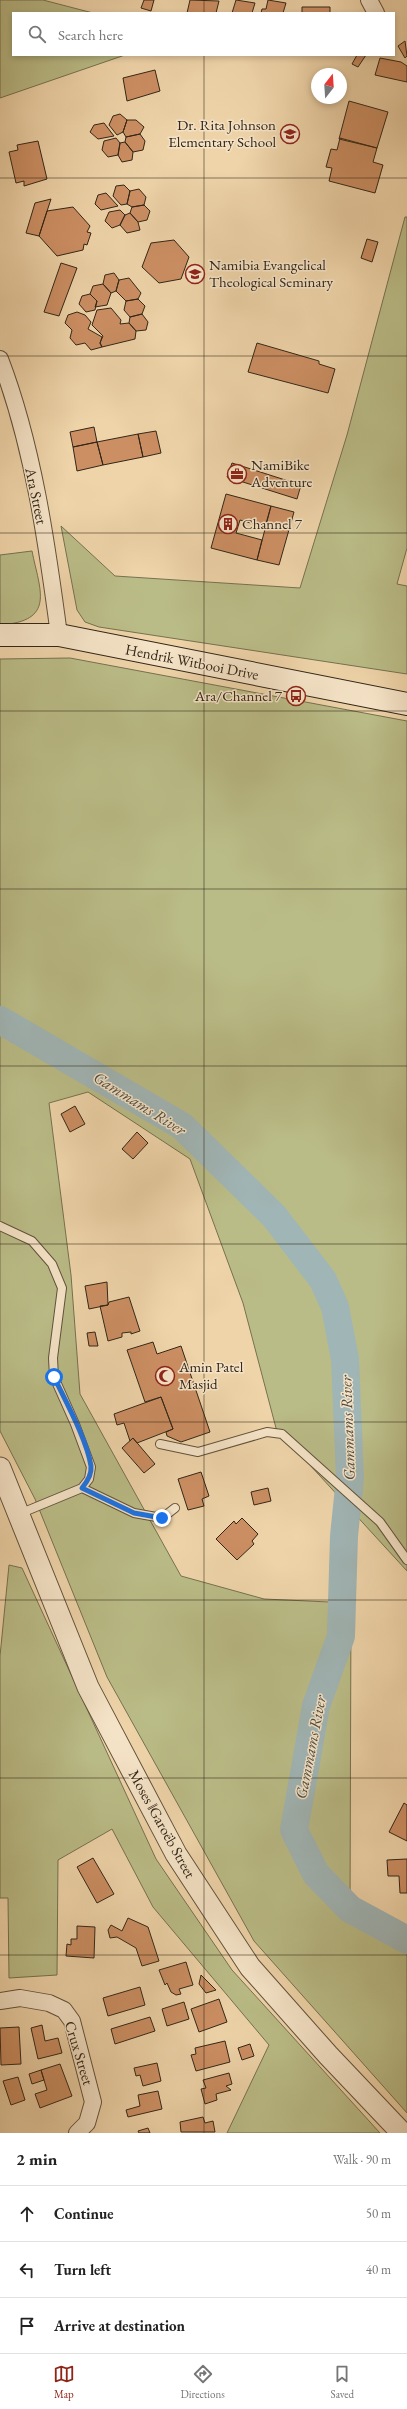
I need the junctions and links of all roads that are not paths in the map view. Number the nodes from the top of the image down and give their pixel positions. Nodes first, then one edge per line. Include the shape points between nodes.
1 (369, 0) edge
2 (375, 12) edge
3 (0, 359) edge
4 (0, 635) edge
5 (59, 636) junction
6 (407, 704) edge
7 (0, 1226) edge
8 (160, 1444) dead end
9 (0, 1468) edge
10 (82, 1488) junction
11 (175, 1508) dead end
12 (18, 1514) junction
13 (407, 1560) edge
14 (0, 2001) edge
15 (78, 2133) edge
16 (402, 2133) edge

1 - 2 street
3 - 5 street, Ara Street via 20,422 48,550
4 - 5 main road, Hendrik Witbooi Drive
5 - 6 main road, Hendrik Witbooi Drive
7 - 10 lane via 32,1241 52,1264 62,1288 53,1358 54,1377 91,1467 89,1479
8 - 13 lane via 198,1452 267,1432 282,1434 364,1507 389,1533
9 - 12 street, Moses ǁGaroëb Street
10 - 11 lane via 134,1513 162,1518
10 - 12 lane
12 - 16 street, Moses ǁGaroëb Street via 88,1687 176,1854 250,1967
14 - 15 street, Crux Street via 20,1998 48,2003 64,2010 72,2021 93,2102 88,2123

